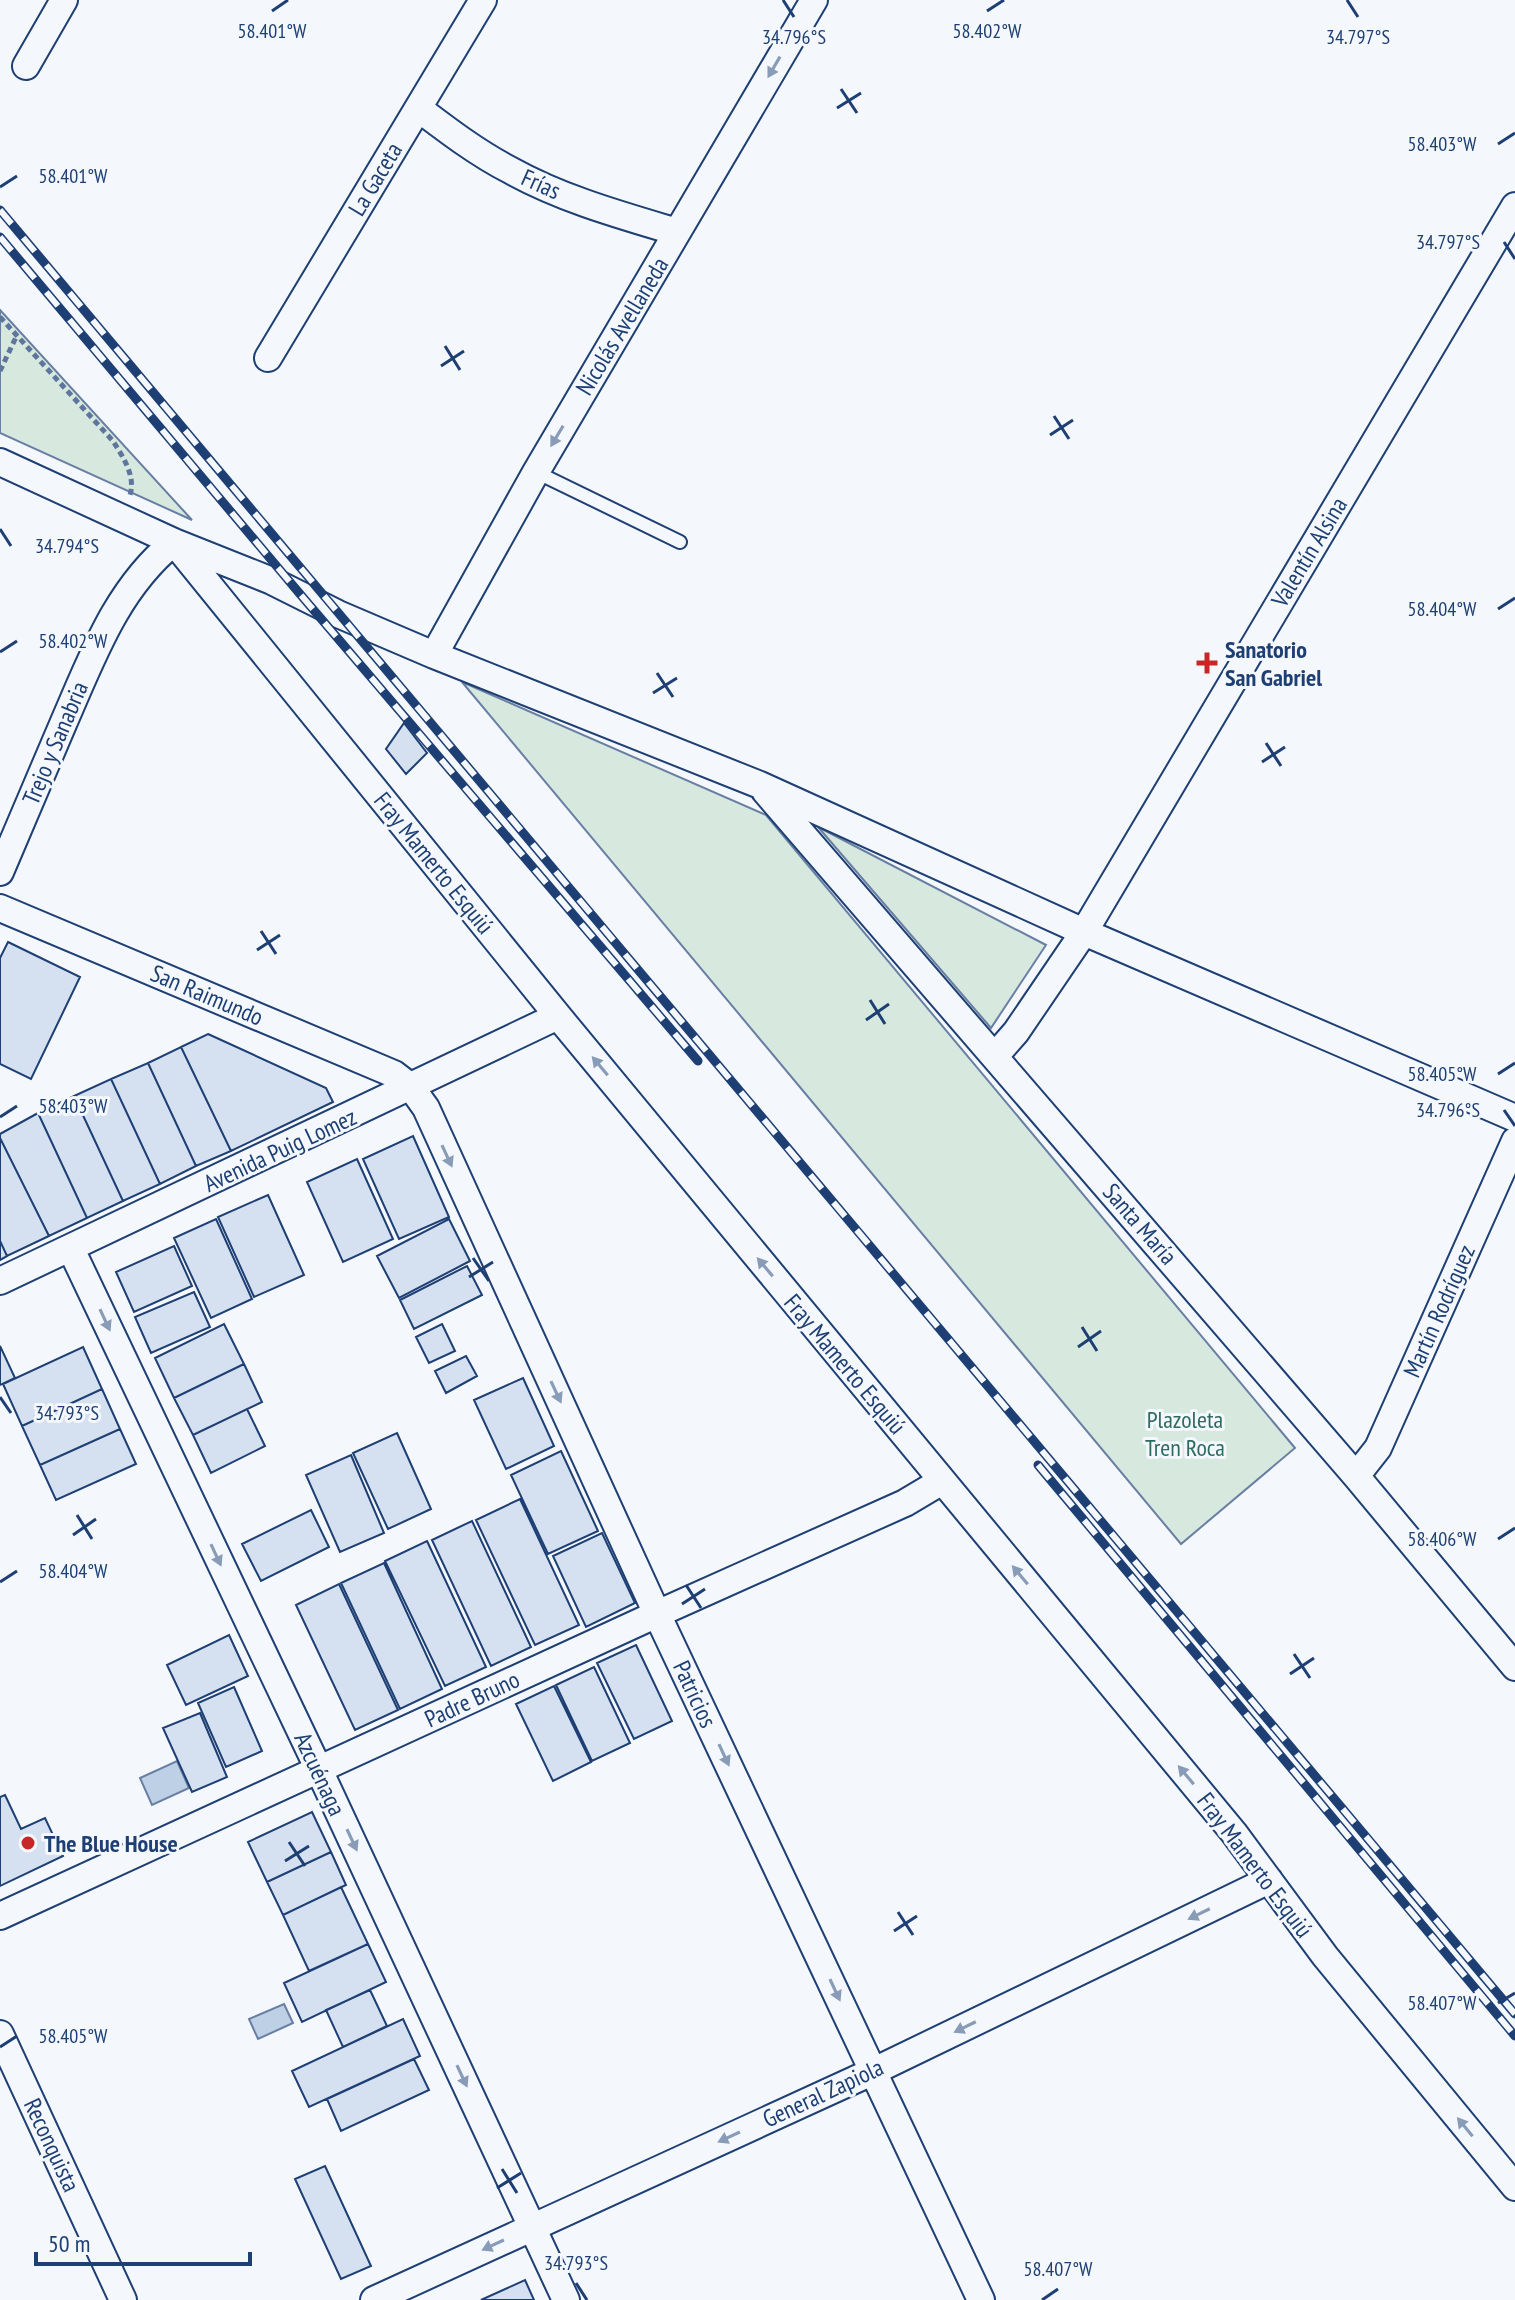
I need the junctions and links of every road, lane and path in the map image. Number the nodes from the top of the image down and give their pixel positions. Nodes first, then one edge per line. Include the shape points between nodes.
1 (64, 0) edge
2 (483, 0) edge
3 (814, 0) edge
4 (26, 66) dead end
5 (418, 108) junction
6 (1515, 206) edge
7 (677, 232) junction
8 (0, 317) edge
9 (17, 335) junction
10 (268, 358) dead end
11 (0, 371) edge
12 (0, 462) edge
13 (536, 472) junction
14 (122, 518) junction
15 (174, 542) junction
16 (680, 542) dead end
17 (434, 655) junction
18 (760, 785) junction
19 (0, 872) edge
20 (0, 908) edge
21 (1084, 932) junction
22 (558, 1016) junction
23 (995, 1056) junction
24 (411, 1087) junction
25 (1515, 1118) edge
26 (1515, 1141) edge
27 (71, 1249) junction
28 (0, 1281) edge
29 (1356, 1476) junction
30 (942, 1481) junction
31 (657, 1614) junction
32 (1515, 1667) edge
33 (319, 1770) junction
34 (1269, 1880) junction
35 (0, 1916) edge
36 (0, 2034) edge
37 (874, 2071) junction
38 (1515, 2187) edge
39 (532, 2226) junction
40 (123, 2300) edge
41 (374, 2300) edge
42 (566, 2300) edge
43 (981, 2300) edge

1 - 4 street
2 - 5 street, La Gaceta
3 -> 7 street, Nicolás Avellaneda
5 - 7 street, Frías via 510,171 587,204
5 - 10 street, La Gaceta
6 - 21 street, Valentín Alsina
7 -> 13 street, Nicolás Avellaneda
8 - 9 path
9 - 11 path
9 - 14 path via 124,458 133,486
12 - 14 street
13 - 16 lane
13 - 17 street, Nicolás Avellaneda
14 - 15 street
15 - 17 street
15 - 19 street, Trejo y Sanabria via 138,577 102,633
15 - 22 street, Fray Mamerto Esquiú
17 - 18 street
18 - 21 street
18 - 23 street, Santa María
20 - 24 street, San Raimundo via 394,1074
21 - 23 street, Valentín Alsina
21 - 25 street
22 - 24 street, Avenida Puig Lomez
30 -> 22 street, Fray Mamerto Esquiú
23 - 29 street, Santa María
24 - 27 street, Avenida Puig Lomez
24 -> 31 street, Patricios via 426,1108
26 - 29 street, Martín Rodríguez via 1378,1448
27 - 28 street, Avenida Puig Lomez
27 -> 33 street, Azcuénaga
29 - 32 street, Santa María
30 - 31 street, Padre Bruno via 905,1503
34 -> 30 street, Fray Mamerto Esquiú
31 - 33 street, Padre Bruno
31 -> 37 street, Patricios
33 - 35 street, Padre Bruno
33 -> 39 street, Azcuénaga
34 -> 37 street, General Zapiola
38 -> 34 street, Fray Mamerto Esquiú
36 - 40 street, Reconquista
37 -> 39 street, General Zapiola
37 - 43 street, Patricios
39 -> 41 street, General Zapiola
39 - 42 street, Azcuénaga

